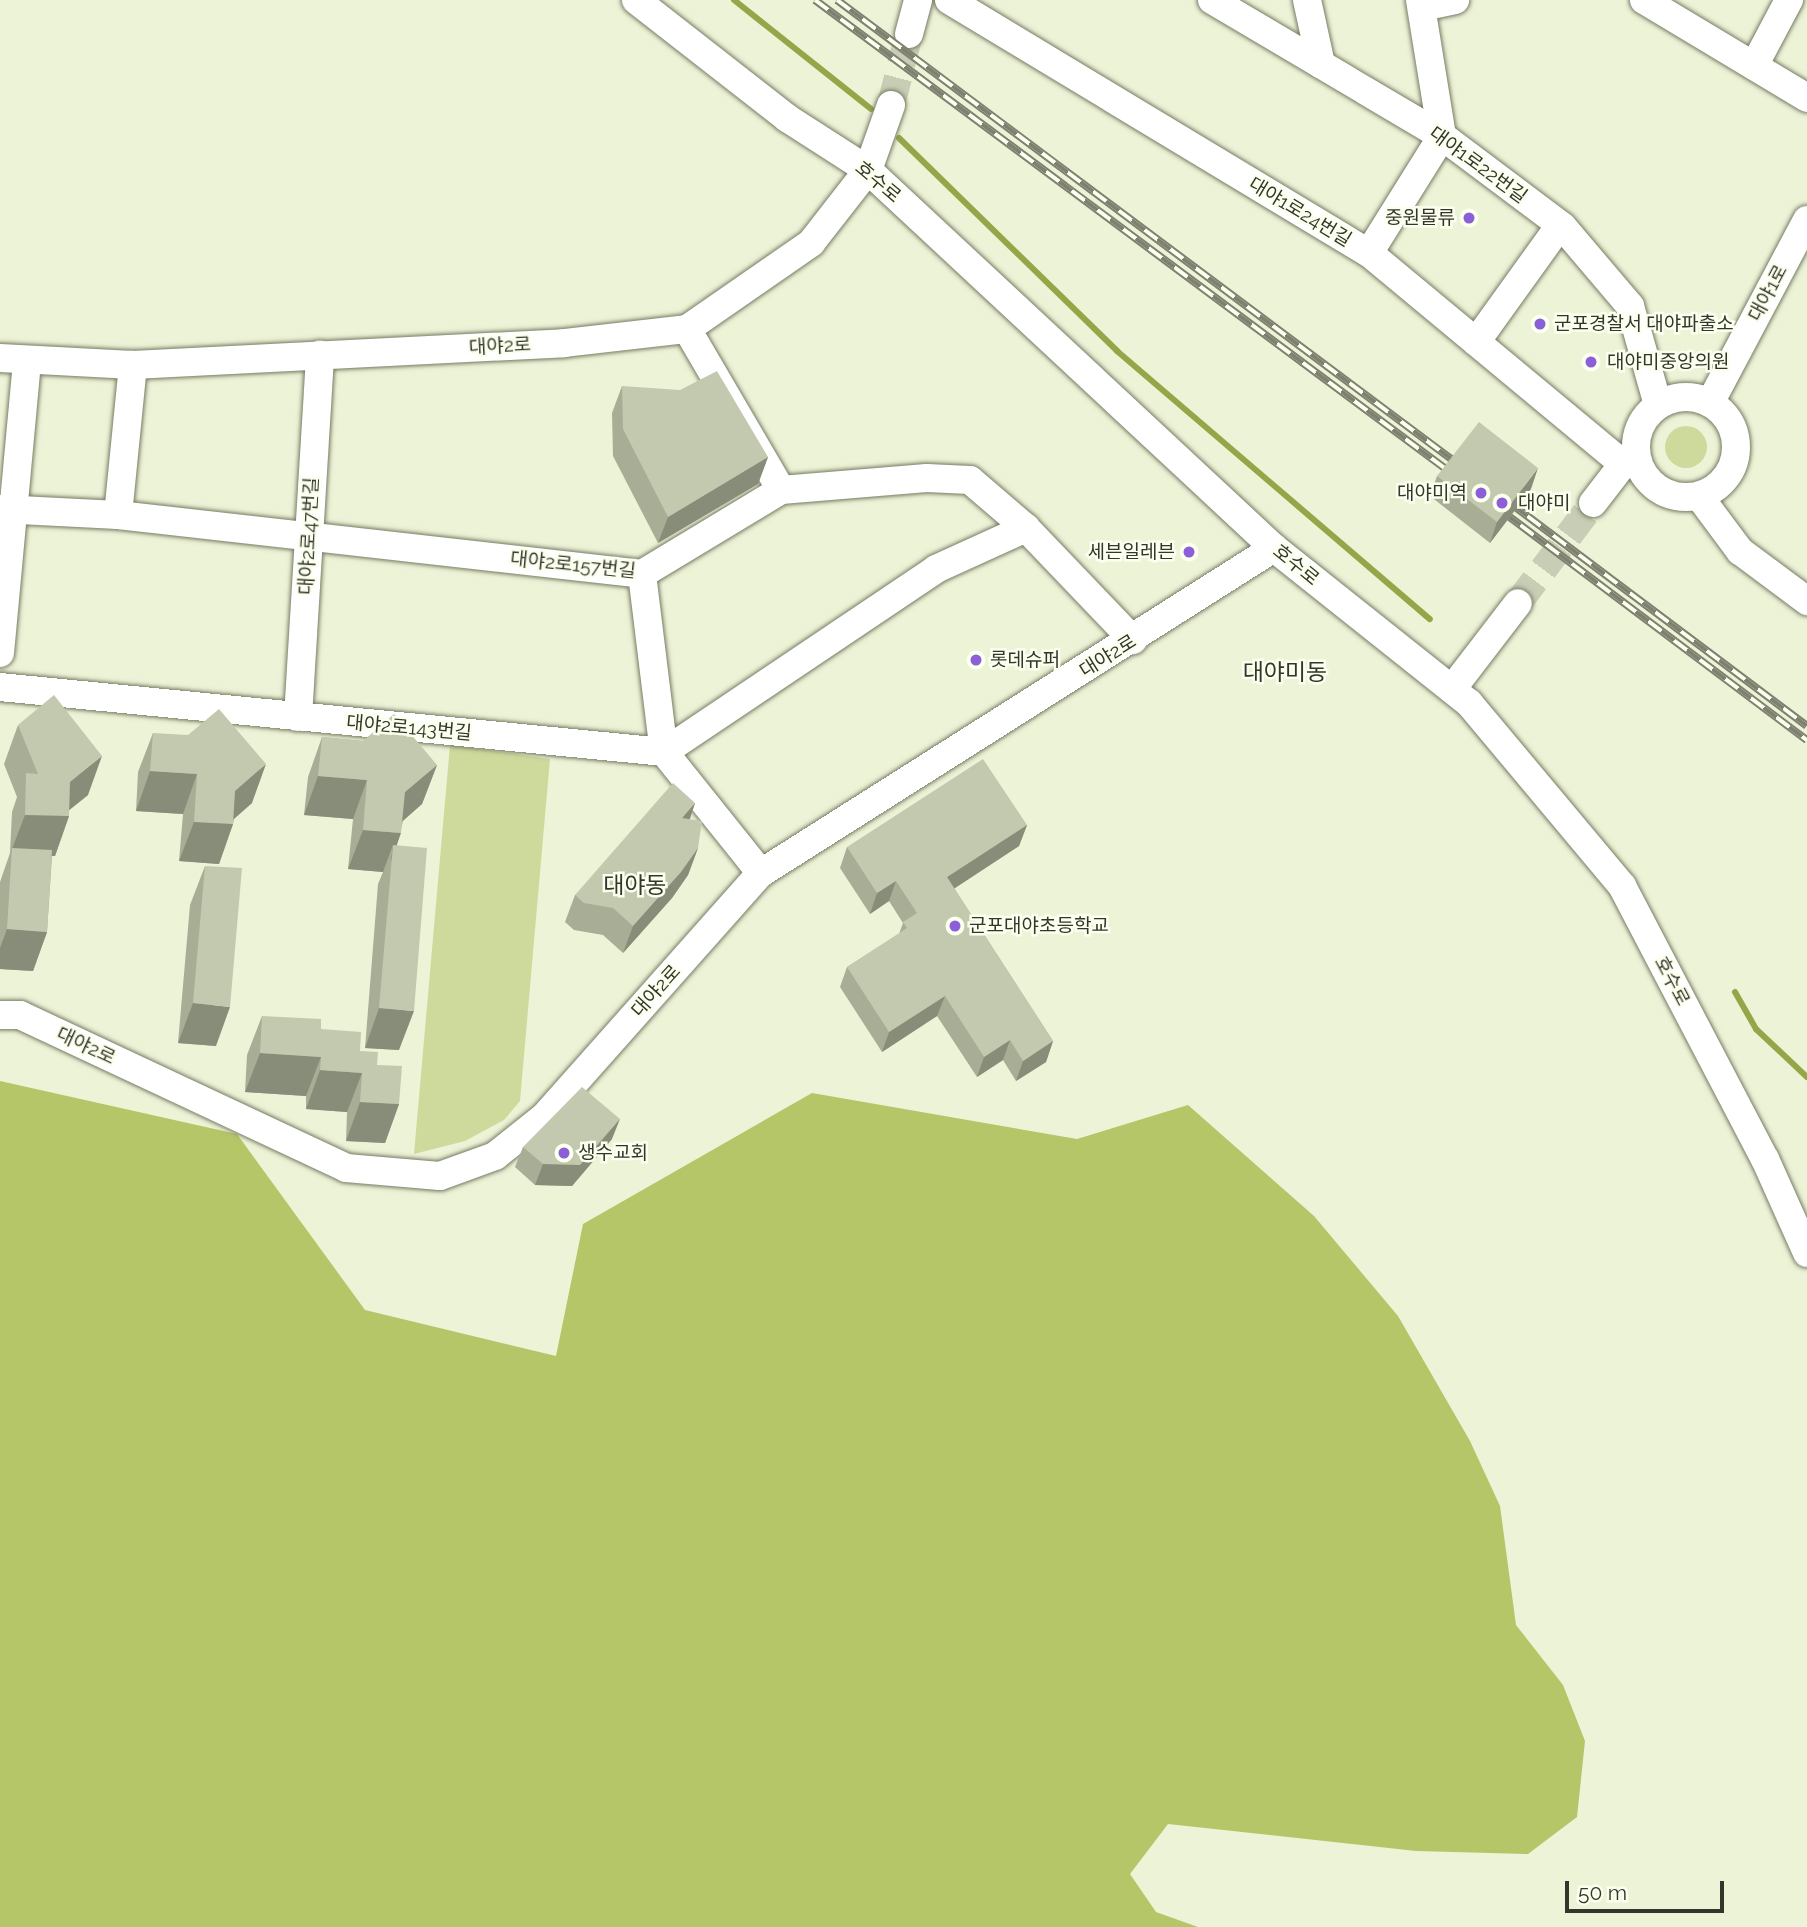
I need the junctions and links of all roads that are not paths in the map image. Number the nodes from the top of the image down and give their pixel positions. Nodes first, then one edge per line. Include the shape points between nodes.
1 (636, 0) edge
2 (918, 0) edge
3 (948, 0) edge
4 (1212, 0) edge
5 (1307, 0) edge
6 (1455, 0) edge
7 (1644, 0) edge
8 (1789, 0) edge
9 (1421, 4) edge
10 (909, 34) tunnel mouth
11 (1321, 64) junction
12 (1754, 65) junction
13 (1807, 98) edge
14 (891, 105) tunnel mouth
15 (1441, 136) junction
16 (868, 170) junction
17 (1560, 225) junction
18 (1803, 235) edge
19 (1369, 253) junction
20 (687, 329) junction
21 (1476, 342) junction
22 (320, 355) junction
23 (14, 360) edge
24 (133, 365) junction
25 (1710, 403) junction
26 (1658, 405) junction
27 (1631, 463) junction
28 (781, 490) junction
29 (1699, 496) junction
30 (1593, 503) tunnel mouth
31 (5, 509) edge
32 (118, 514) junction
33 (1026, 528) junction
34 (309, 536) junction
35 (1274, 548) junction
36 (642, 574) junction
37 (1807, 601) edge
38 (1518, 603) tunnel mouth
39 (1133, 640) junction
40 (0, 653) edge
41 (0, 687) edge
42 (1452, 689) junction
43 (298, 717) junction
44 (664, 752) junction
45 (761, 873) junction
46 (0, 1014) edge
47 (1807, 1253) edge

1 - 16 street, 호수로 via 787,118
2 - 10 street
3 - 19 street, 대야1로24번길
4 - 11 street, 대야1로22번길
5 - 11 street
6 - 9 street
7 - 12 street
8 - 12 street
9 - 15 street
11 - 15 street, 대야1로22번길
12 - 13 street
14 - 16 street, 대야2로
15 - 17 street, 대야1로22번길
15 - 19 street
16 - 20 street, 대야2로 via 811,243
16 - 35 street, 호수로
17 - 21 street
17 - 26 street, 대야1로22번길 via 1630,306
18 - 25 street, 대야1로
19 - 21 street, 대야1로24번길
20 - 22 street, 대야2로 via 564,343
20 - 28 street
21 - 27 street, 대야1로24번길
22 - 24 street, 대야2로
22 - 34 street, 대야2로47번길
23 - 24 street, 대야2로
23 - 31 street
24 - 32 street
25 - 26 street via 1684,397
25 - 29 street via 1730,424 1736,453 1730,472 1717,487
26 - 27 street via 1639,431
27 - 29 street via 1669,495
27 - 30 street
28 - 33 street, 대야2로157번길 via 927,478 970,480
28 - 36 street, 대야2로157번길
29 - 37 street via 1740,551
31 - 32 street, 대야2로157번길
31 - 40 street
32 - 34 street, 대야2로157번길
33 - 39 street, 대야2로157번길
33 - 44 street via 936,569
34 - 36 street, 대야2로157번길
34 - 43 street, 대야2로47번길
35 - 39 street, 대야2로
35 - 42 street, 호수로
36 - 44 street
38 - 42 street
39 - 45 street, 대야2로
41 - 43 street, 대야2로143번길
42 - 47 street, 호수로 via 1469,703 1622,886 1765,1159
43 - 44 street, 대야2로143번길
44 - 45 street
45 - 46 street, 대야2로 via 544,1117 495,1156 440,1177 346,1168 20,1015

